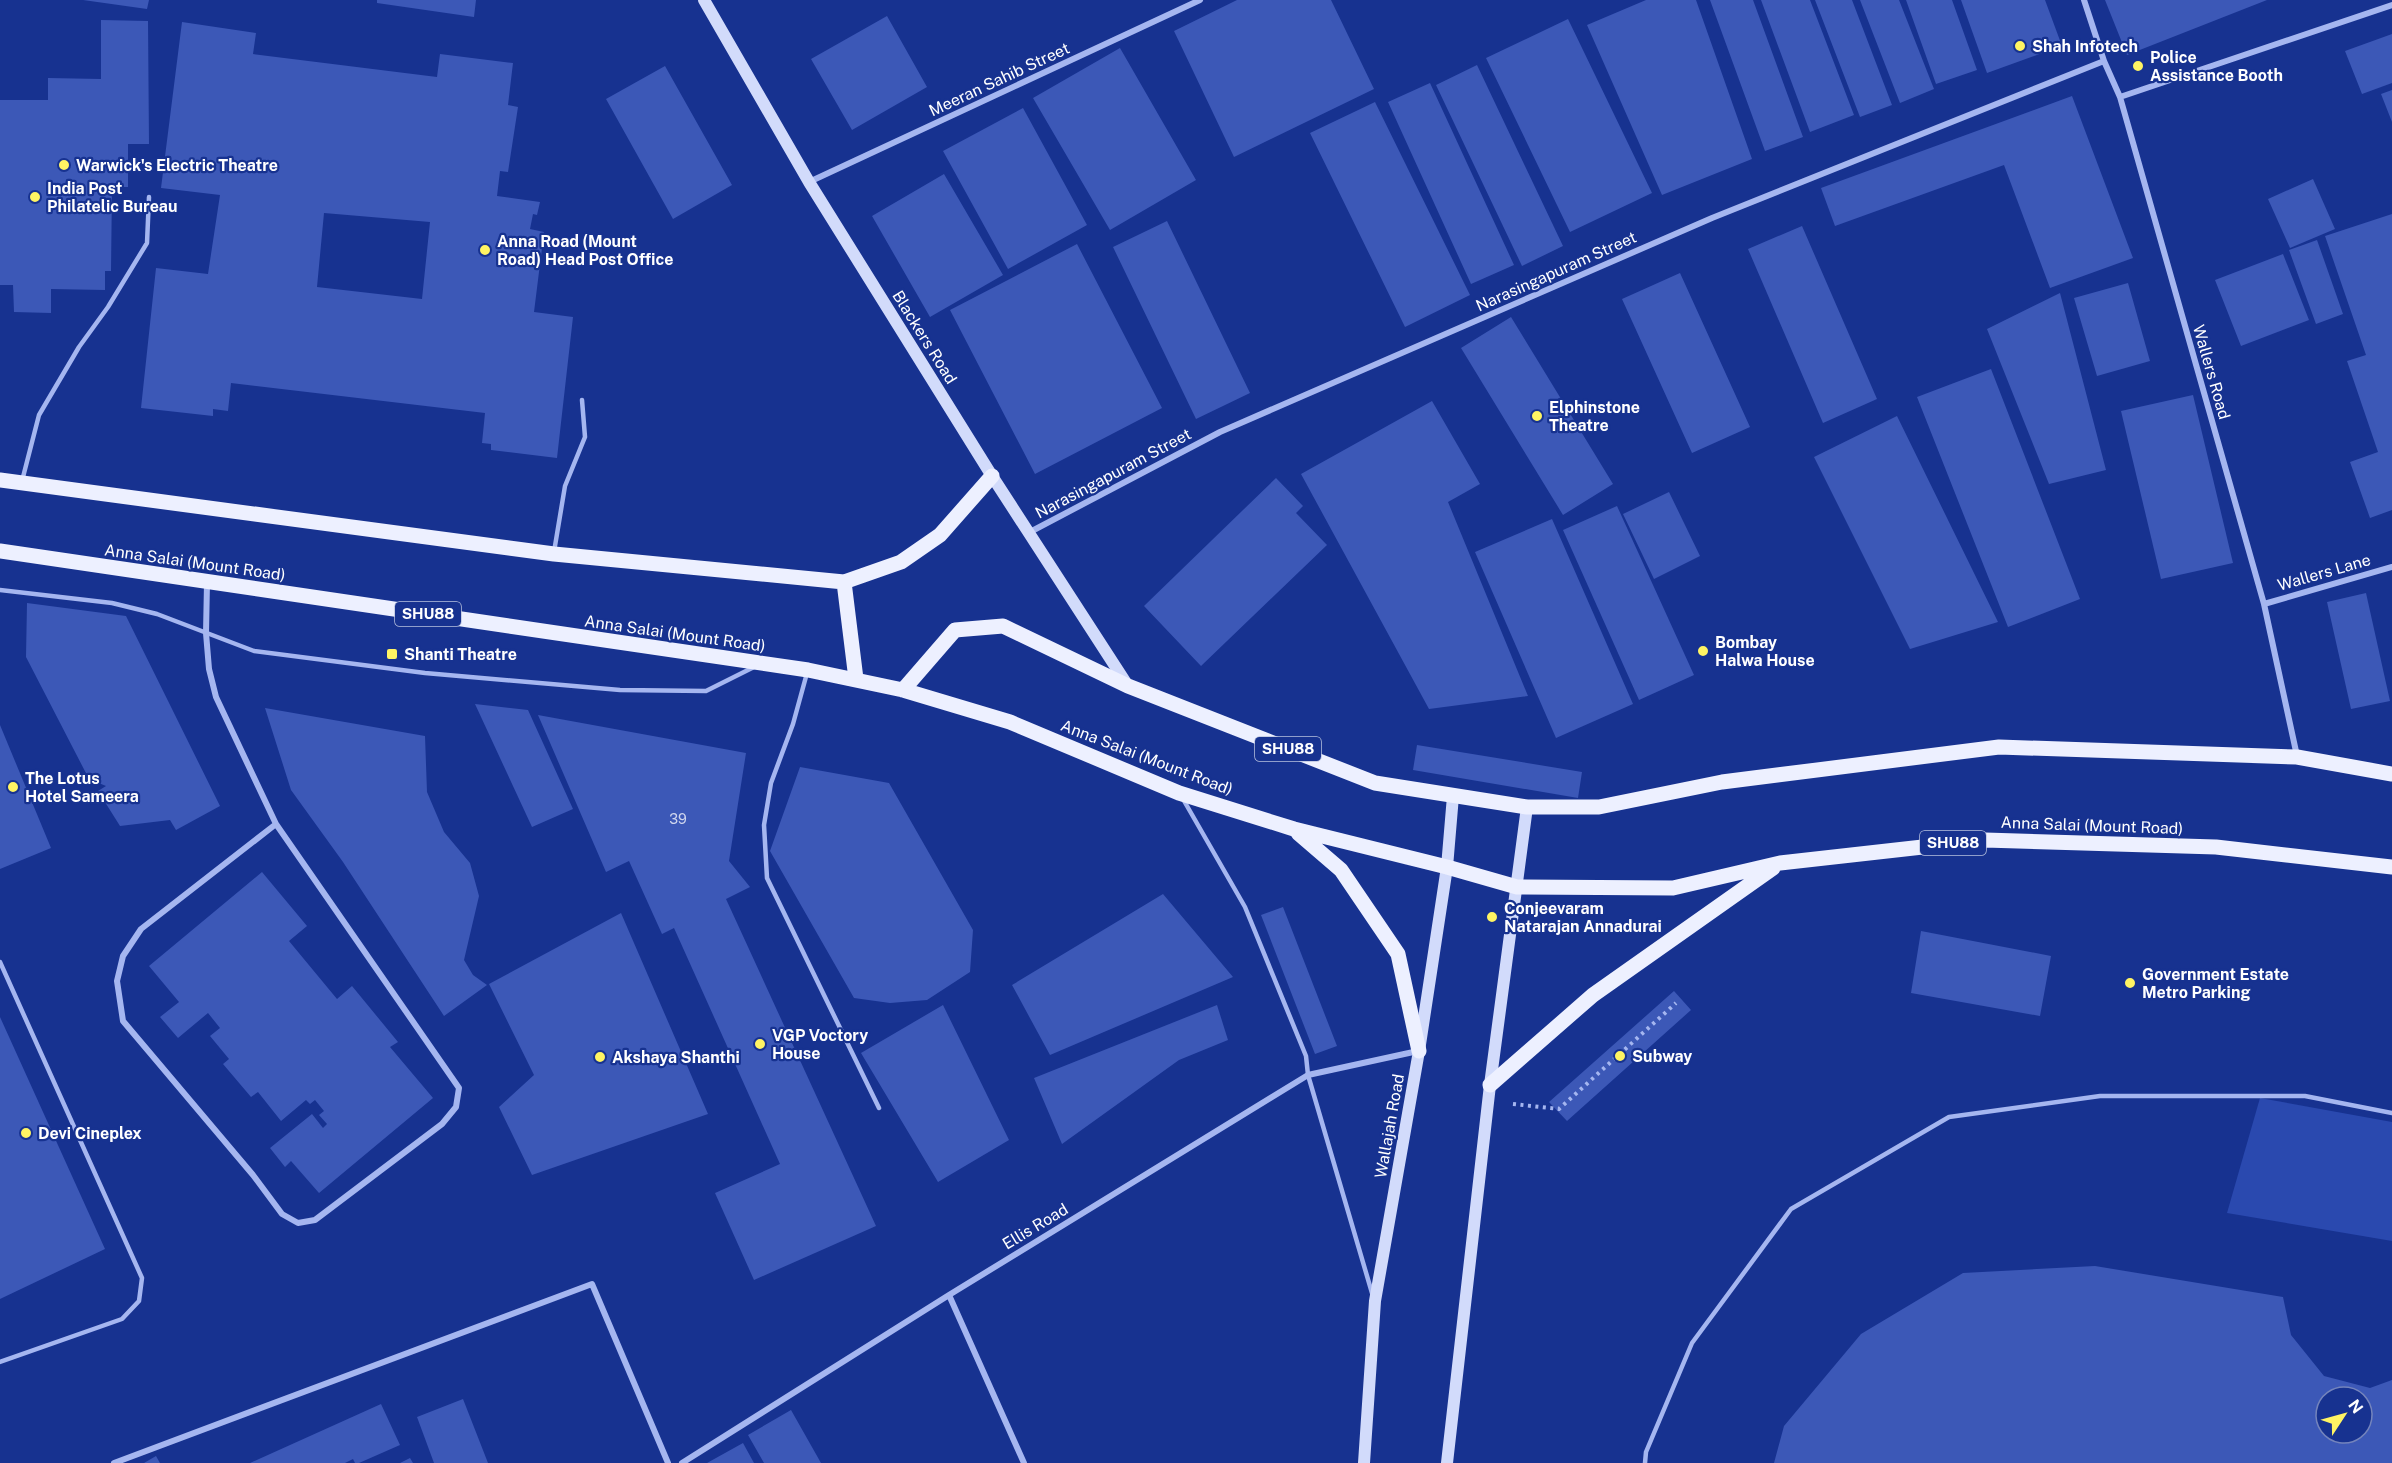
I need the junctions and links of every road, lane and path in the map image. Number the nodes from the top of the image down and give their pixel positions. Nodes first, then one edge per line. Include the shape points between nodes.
1 (704, 0) edge
2 (1200, 0) edge
3 (2084, 0) edge
4 (2392, 5) edge
5 (2104, 61) junction
6 (2120, 98) junction
7 (808, 182) junction
8 (149, 197) dead end
9 (582, 400) dead end
10 (992, 476) junction
11 (0, 480) edge
12 (22, 484) junction
13 (1030, 532) junction
14 (0, 551) edge
15 (554, 554) junction
16 (2392, 567) edge
17 (207, 582) junction
18 (844, 582) junction
19 (0, 590) edge
20 (2264, 604) junction
21 (206, 633) junction
22 (762, 663) junction
23 (808, 670) junction
24 (856, 679) junction
25 (1128, 686) junction
26 (903, 690) junction
27 (2297, 757) junction
28 (2392, 774) edge
29 (1179, 793) junction
30 (1453, 796) junction
31 (1527, 807) junction
32 (276, 824) junction
33 (1294, 829) junction
34 (1780, 863) junction
35 (1447, 867) junction
36 (2392, 867) edge
37 (1517, 887) junction
38 (0, 962) edge
39 (1676, 1003) dead end
40 (1419, 1051) junction
41 (1308, 1075) junction
42 (1490, 1084) junction
43 (1488, 1102) junction
44 (879, 1108) dead end
45 (2392, 1113) edge
46 (949, 1295) junction
47 (1375, 1301) junction
48 (0, 1362) edge
49 (114, 1463) edge
50 (668, 1463) edge
51 (682, 1463) edge
52 (1024, 1463) edge
53 (1364, 1463) edge
54 (1447, 1463) edge
55 (1646, 1463) edge

1 - 7 main road, Blackers Road
2 - 7 street, Meeran Sahib Street
3 - 5 street, Wallers Road
4 - 6 street
5 - 6 street, Wallers Road
5 - 13 street, Narasingapuram Street via 1712,218 1220,432
6 - 20 street, Wallers Road
7 - 10 main road, Blackers Road
8 - 12 lane via 147,243 39,415
9 - 15 lane via 585,437 565,486
10 - 13 main road, Blackers Road
10 - 18 main road via 940,535 901,562
11 - 12 main road
12 - 15 main road
13 - 25 main road, Blackers Road
14 - 17 main road, Anna Salai (Mount Road) / SHU88
15 - 18 main road
16 - 20 street, Wallers Lane
17 - 21 street
17 - 22 main road, Anna Salai (Mount Road) / SHU88
18 - 24 main road
19 - 21 lane via 112,603 157,614
20 - 27 street, Wallers Road
21 - 22 lane via 254,651 425,673 620,690 706,692
21 - 32 street via 216,697
22 - 23 main road, Anna Salai (Mount Road) / SHU88
23 - 24 main road, Anna Salai (Mount Road) / SHU88
23 - 44 lane via 771,783 764,825 767,878
24 - 26 main road, Anna Salai (Mount Road) / SHU88
25 - 26 main road via 1004,626 955,630
25 - 30 main road, SHU88 via 1376,783
26 - 29 main road, Anna Salai (Mount Road) / SHU88 via 1010,722
27 - 28 main road, SHU88
27 - 31 main road, SHU88 via 1999,747 1722,782 1599,807
29 - 33 main road, Anna Salai (Mount Road) / SHU88
29 - 41 lane via 1245,906 1306,1056
30 - 31 main road, SHU88
30 - 35 main road, Wallajah Road
31 - 37 main road
32 - 32 street via 459,1088 456,1107 442,1124 315,1220 298,1223 282,1214 123,1021 117,981 123,956 141,929
33 - 35 main road, Anna Salai (Mount Road) / SHU88
33 - 40 main road via 1341,870 1398,954
34 - 36 main road, Anna Salai (Mount Road) / SHU88 via 1985,840 2216,847
34 - 37 main road, Anna Salai (Mount Road) / SHU88 via 1673,888
34 - 42 main road via 1593,995
35 - 37 main road, Anna Salai (Mount Road) / SHU88
35 - 40 main road, Wallajah Road
37 - 42 main road
38 - 48 lane via 142,1278 139,1301 122,1319
39 - 43 path via 1558,1109
40 - 41 street, Ellis Road
40 - 47 main road, Wallajah Road
41 - 46 street, Ellis Road
41 - 47 lane
42 - 43 main road
43 - 54 main road
45 - 55 lane via 2305,1096 2100,1096 1949,1117 1791,1209 1692,1343 1646,1452
46 - 51 street, Ellis Road
46 - 52 street
47 - 53 main road, Wallajah Road
49 - 50 street via 592,1284

